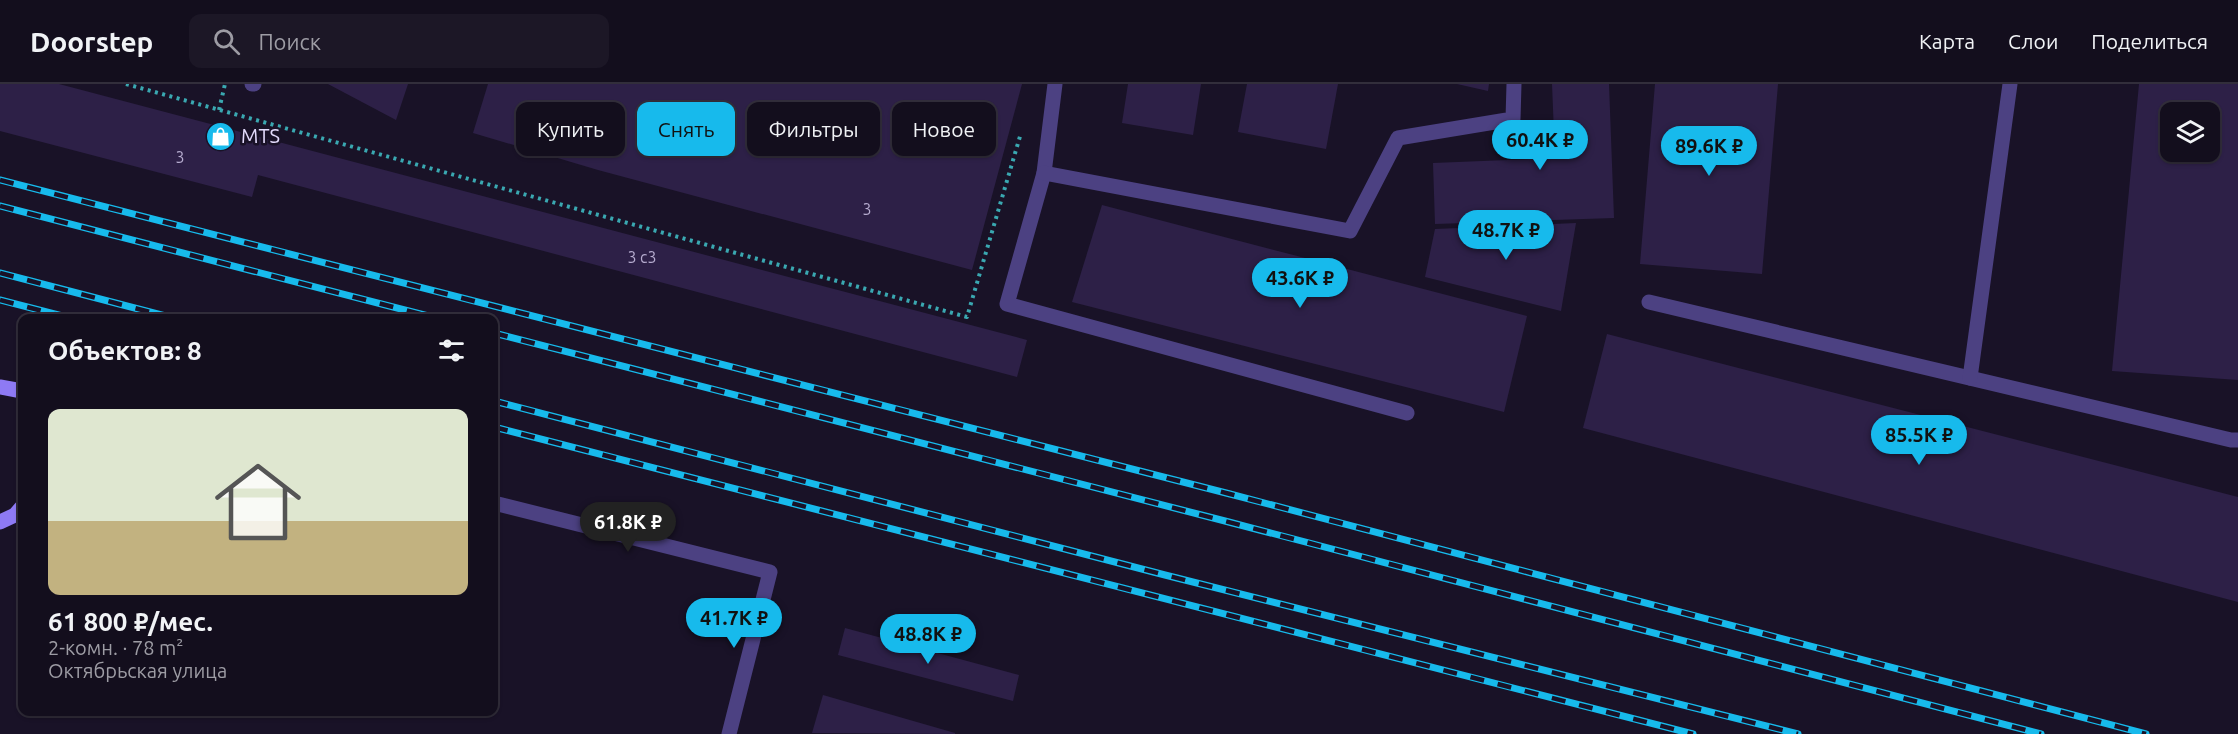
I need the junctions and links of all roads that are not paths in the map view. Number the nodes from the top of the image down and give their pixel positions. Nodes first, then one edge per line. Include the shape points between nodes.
1 (1055, 84) edge
2 (1514, 84) edge
3 (2010, 84) edge
4 (1044, 173) junction
5 (1649, 303) dead end
6 (1970, 378) junction
7 (0, 387) edge
8 (18, 390) edge
9 (1407, 413) dead end
10 (2238, 440) edge
11 (498, 504) edge
12 (18, 512) edge
13 (0, 522) edge
14 (729, 734) edge

1 - 4 street
2 - 4 street via 1513,119 1398,138 1350,231
3 - 6 street
4 - 9 street via 1007,304
5 - 6 street
6 - 10 street
7 - 8 street
11 - 14 street via 770,572
12 - 13 street

